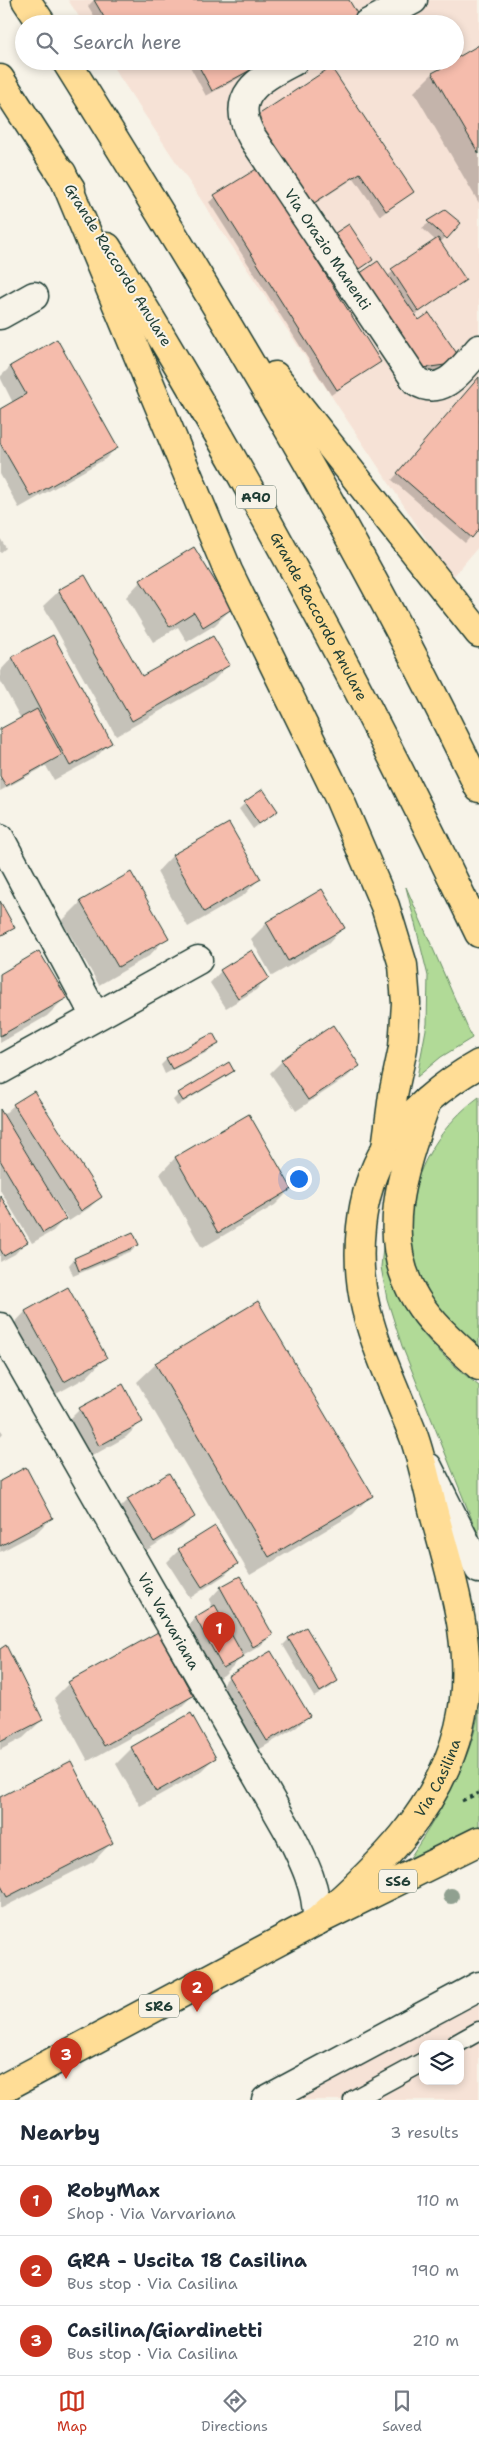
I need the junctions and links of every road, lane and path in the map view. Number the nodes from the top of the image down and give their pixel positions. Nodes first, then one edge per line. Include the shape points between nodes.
1 (26, 0) edge
2 (413, 0) edge
3 (36, 15) edge
4 (384, 15) edge
5 (72, 70) edge
6 (277, 70) edge
7 (0, 79) edge
8 (62, 173) junction
9 (34, 296) dead end
10 (211, 296) junction
11 (0, 315) edge
12 (479, 349) edge
13 (479, 633) edge
14 (479, 788) edge
15 (0, 838) edge
16 (479, 933) edge
17 (198, 960) dead end
18 (96, 1016) junction
19 (479, 1064) edge
20 (0, 1070) edge
21 (427, 1101) junction
22 (386, 1148) junction
23 (0, 1328) edge
24 (479, 1366) edge
25 (415, 1441) junction
26 (479, 1569) edge
27 (479, 1841) edge
28 (317, 1921) junction
29 (479, 1986) edge
30 (479, 2031) edge
31 (463, 2040) edge
32 (419, 2064) edge
33 (0, 2090) edge
34 (274, 2098) edge
35 (353, 2100) edge

1 - 3 main road
2 - 4 street
5 - 10 main road
6 - 12 street, Via Orazio Manenti via 259,80 251,89 244,109 245,123 416,381 429,387 444,384
7 - 8 main road, Grande Raccordo Anulare / A90
8 - 16 main road, Grande Raccordo Anulare / A90 via 179,364 284,548 388,745
8 - 22 main road via 228,571 339,798 386,906 402,965 406,1003 403,1048
9 - 11 street
10 - 13 main road
10 - 14 main road via 354,544
15 - 18 street
17 - 18 street
18 - 20 street
19 - 21 main road
21 - 22 main road
21 - 24 main road via 399,1192 395,1219 399,1256 409,1286 426,1312
22 - 25 main road, Via Casilina via 365,1206 360,1248 361,1280 371,1326
23 - 28 street, Via Varvariana via 288,1832 313,1884
25 - 26 street
25 - 28 main road, Via Casilina via 462,1622 466,1684 459,1729 430,1797 388,1856
27 - 28 main road, Via Casilina / SS6
28 - 33 main road, Via Casilina / SR6
29 - 34 street
30 - 31 lane
32 - 35 lane

